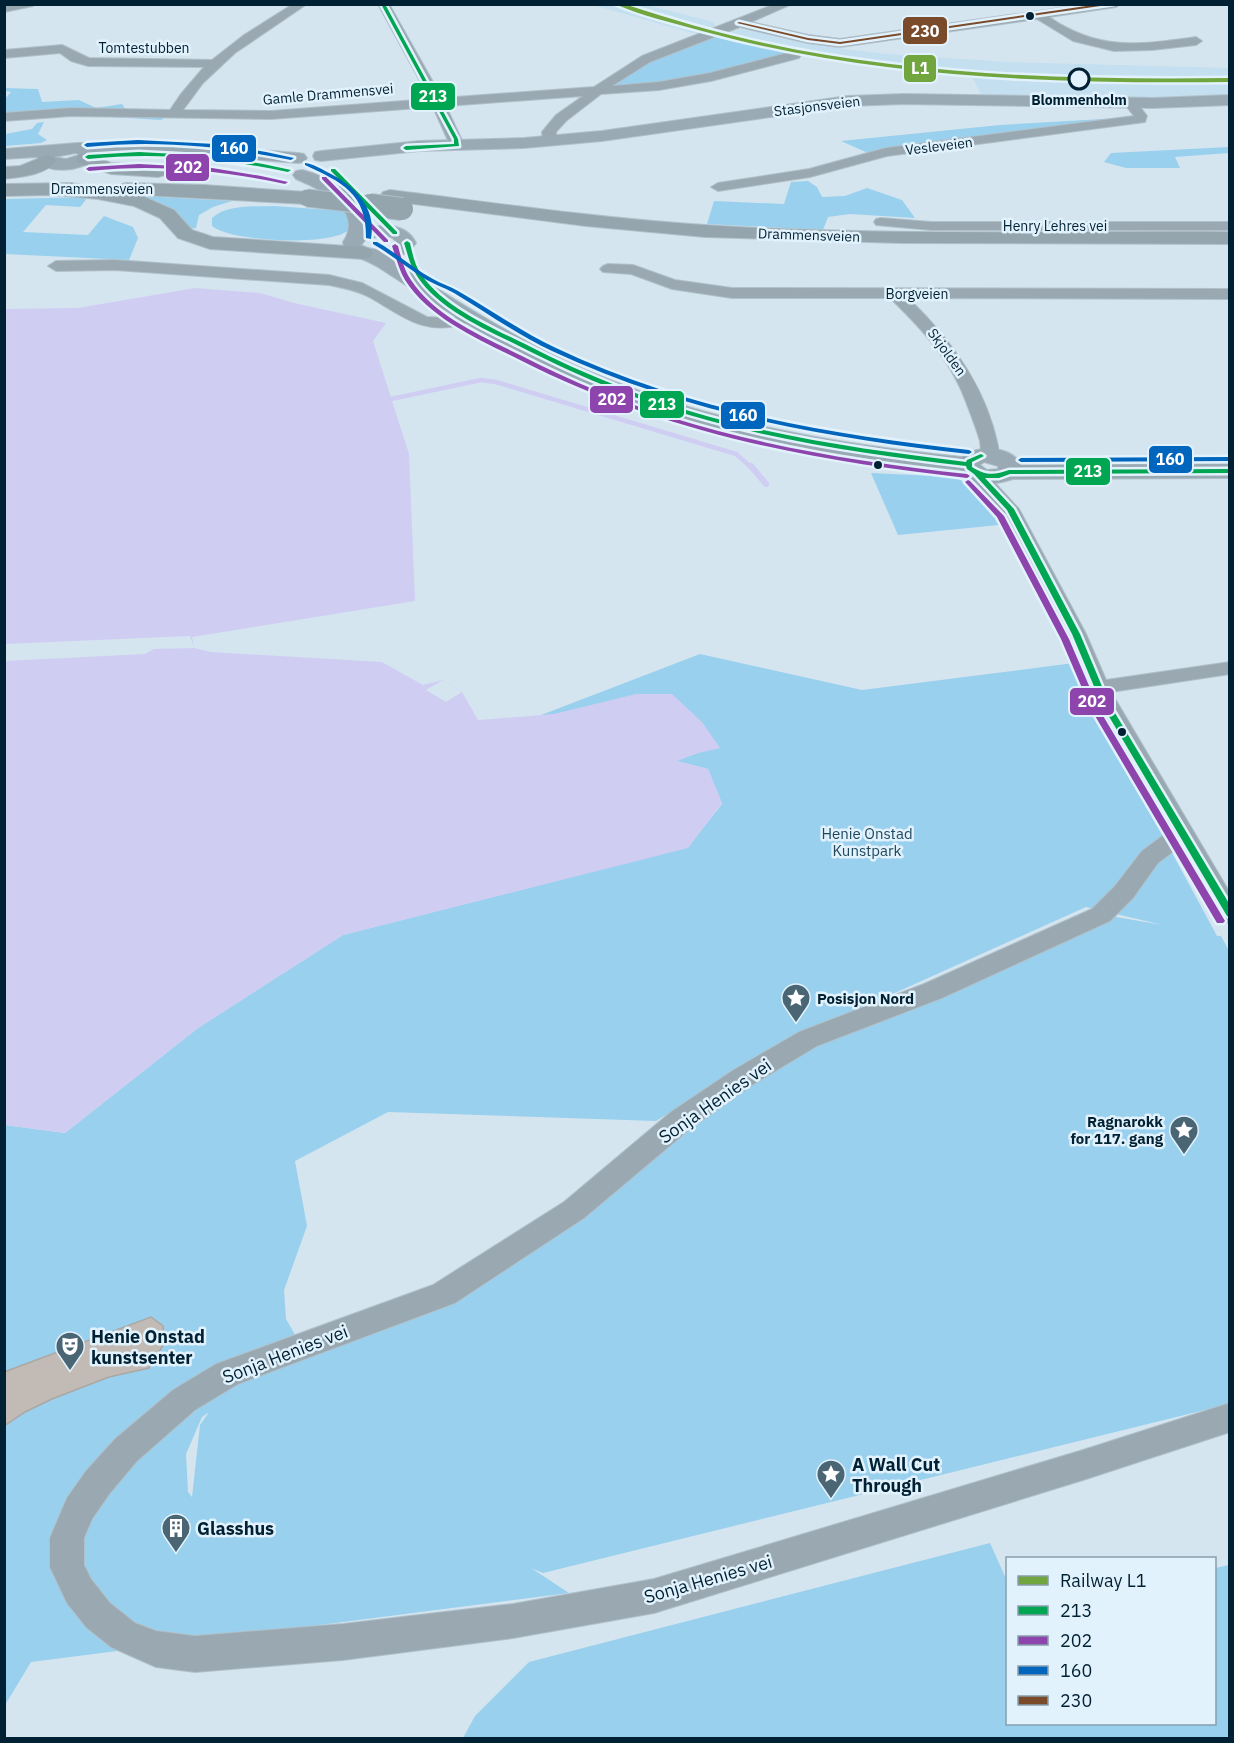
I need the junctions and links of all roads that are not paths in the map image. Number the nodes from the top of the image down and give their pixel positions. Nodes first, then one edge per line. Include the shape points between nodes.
1 (29, 4) edge
2 (302, 4) edge
3 (383, 4) edge
4 (787, 4) edge
5 (1019, 4) edge
6 (1116, 4) edge
7 (4, 9) edge
8 (1035, 15) junction
9 (739, 23) junction
10 (1196, 41) dead end
11 (4, 54) edge
12 (795, 55) dead end
13 (216, 64) junction
14 (599, 90) junction
15 (437, 100) junction
16 (1230, 100) edge
17 (1129, 102) junction
18 (174, 114) junction
19 (4, 117) edge
20 (550, 141) junction
21 (457, 145) junction
22 (4, 154) edge
23 (83, 154) junction
24 (49, 157) junction
25 (4, 159) edge
26 (135, 162) junction
27 (330, 164) junction
28 (4, 173) edge
29 (4, 180) edge
30 (228, 182) junction
31 (302, 182) junction
32 (718, 187) dead end
33 (50, 189) junction
34 (4, 190) edge
35 (400, 207) junction
36 (880, 222) dead end
37 (1230, 226) edge
38 (401, 238) junction
39 (1230, 238) edge
40 (361, 246) junction
41 (1230, 249) edge
42 (56, 266) dead end
43 (608, 269) dead end
44 (895, 294) junction
45 (1230, 294) edge
46 (442, 298) junction
47 (473, 317) junction
48 (1003, 466) junction
49 (972, 469) junction
50 (1230, 471) edge
51 (1010, 509) junction
52 (1230, 668) edge
53 (1097, 688) junction
54 (1182, 833) junction
55 (1230, 915) edge
56 (1230, 1417) edge

1 - 7 street
2 - 13 street via 249,37
3 - 15 street
4 - 9 street
5 - 8 street
6 - 8 street
8 - 9 street via 840,43
8 - 10 street via 1096,46 1144,47
9 - 14 street via 646,59
11 - 13 street, Tomtestubben via 62,49 80,61 93,63
12 - 14 street, Gamle Drammensvei via 693,81
13 - 18 street
14 - 15 street, Gamle Drammensvei
14 - 20 street via 552,127
15 - 18 street, Gamle Drammensvei via 271,115
15 - 21 street
16 - 17 main road, Stasjonsveien
17 - 20 main road, Stasjonsveien via 848,101
17 - 32 street, Vesleveien via 1140,119 886,152 810,173
18 - 19 street, Gamle Drammensvei via 86,112
20 - 21 main road, Stasjonsveien
21 - 27 main road, Stasjonsveien via 406,148
22 - 24 main road
23 - 24 main road via 69,164
23 - 26 highway via 106,169
23 - 31 main road via 161,147
24 - 25 main road
24 - 28 highway via 24,171
26 - 30 highway
26 - 31 main road via 231,160
27 - 31 main road, Stasjonsveien
27 - 38 main road via 341,181
29 - 30 highway, Drammensveien
30 - 31 highway, Drammensveien
31 - 33 highway, Drammensveien via 182,190
31 - 35 highway
31 - 35 highway
31 - 40 main road via 334,193 355,212
31 - 40 highway via 211,215 204,226 212,233 243,239
33 - 34 highway, Drammensveien
33 - 40 highway via 140,201 167,214 185,234 210,243 261,249
35 - 39 highway, Drammensveien via 748,233
35 - 41 highway, Drammensveien via 630,236 762,245
36 - 37 street, Henry Lehres vei via 931,226
38 - 40 main road via 377,231
38 - 46 main road via 417,272
40 - 46 main road
42 - 47 street via 115,265 329,280 357,286 430,324 454,324
43 - 44 street, Borgveien via 633,270 672,284 732,293
44 - 45 street, Borgveien
44 - 48 street, Skjolden via 928,325 966,378 989,441
46 - 47 main road
47 - 49 main road via 549,361 630,394 722,422 830,447
48 - 49 main road via 973,458
48 - 50 main road
48 - 51 street
49 - 51 street
51 - 53 street via 1076,634
52 - 53 street
53 - 54 street
54 - 55 street
54 - 56 street, Sonja Henies vei via 1149,857 1124,892 1101,915 933,991 808,1040 742,1078 690,1114 574,1210 444,1294 227,1374 184,1400 119,1458 79,1509 67,1538 67,1567 98,1615 123,1635 156,1649 195,1654 344,1642 502,1622 654,1596 1083,1466

